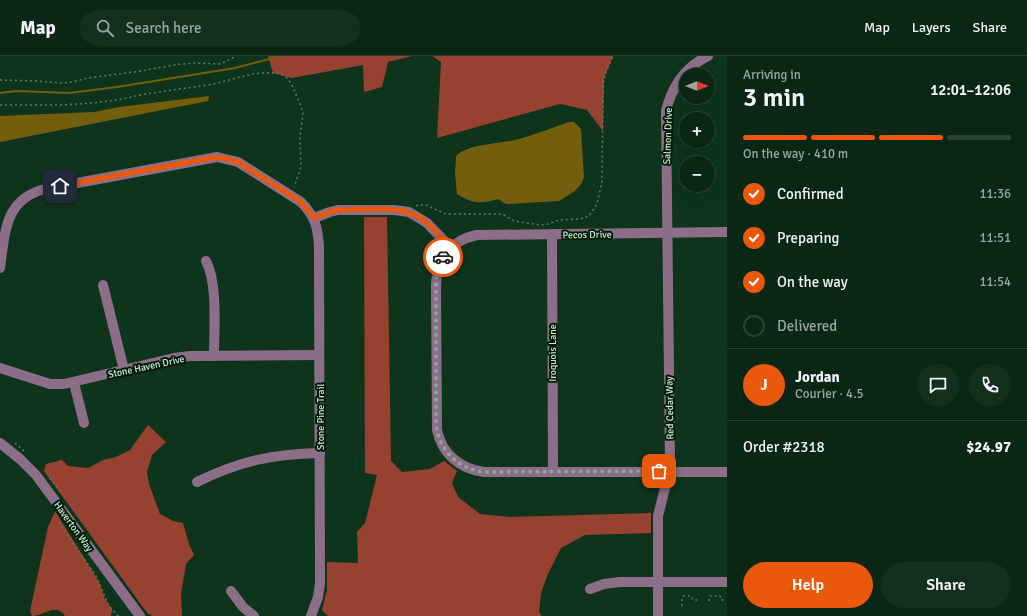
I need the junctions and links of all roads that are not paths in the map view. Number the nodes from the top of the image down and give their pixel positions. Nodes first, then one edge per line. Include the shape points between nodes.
1 (708, 56) edge
2 (4, 218) edge
3 (314, 218) junction
4 (727, 232) edge
5 (667, 233) junction
6 (552, 234) junction
7 (451, 248) junction
8 (206, 262) dead end
9 (0, 268) edge
10 (102, 285) dead end
11 (319, 355) junction
12 (214, 356) junction
13 (0, 368) edge
14 (124, 370) junction
15 (74, 383) junction
16 (84, 423) dead end
17 (0, 443) edge
18 (320, 453) junction
19 (553, 472) junction
20 (669, 472) junction
21 (727, 472) edge
22 (197, 482) dead end
23 (658, 581) junction
24 (727, 582) edge
25 (590, 589) dead end
26 (231, 592) dead end
27 (140, 616) edge
28 (254, 616) edge
29 (311, 616) edge
30 (658, 616) edge

1 - 5 street, Salmon Drive via 684,73 668,103
2 - 3 street via 22,199 41,190 217,157 238,162 301,202
2 - 9 street
3 - 7 street via 338,210 394,210 412,213 427,223
3 - 11 street, Stone Pine Trail via 319,247
4 - 5 street, Pecos Drive
5 - 6 street, Pecos Drive
5 - 20 street, Red Cedar Way
6 - 7 street, Pecos Drive via 477,235 462,240
6 - 19 street, Iroquois Lane
7 - 19 street via 439,265 436,280 436,425 445,451 461,465 473,470
8 - 12 street via 214,286
10 - 14 street
11 - 12 street, Stone Haven Drive
11 - 18 street, Stone Pine Trail
12 - 14 street, Stone Haven Drive via 174,358
13 - 15 street, Stone Haven Drive via 50,384
14 - 15 street, Stone Haven Drive
15 - 16 street
17 - 27 street, Haverton Way via 36,475
18 - 22 street via 281,455 252,460
18 - 29 street, Stone Pine Trail via 320,583
19 - 20 street
20 - 21 street
20 - 23 street, Red Cedar Way via 658,516
23 - 24 street
23 - 25 street via 620,582
23 - 30 street, Red Cedar Way
26 - 28 street

